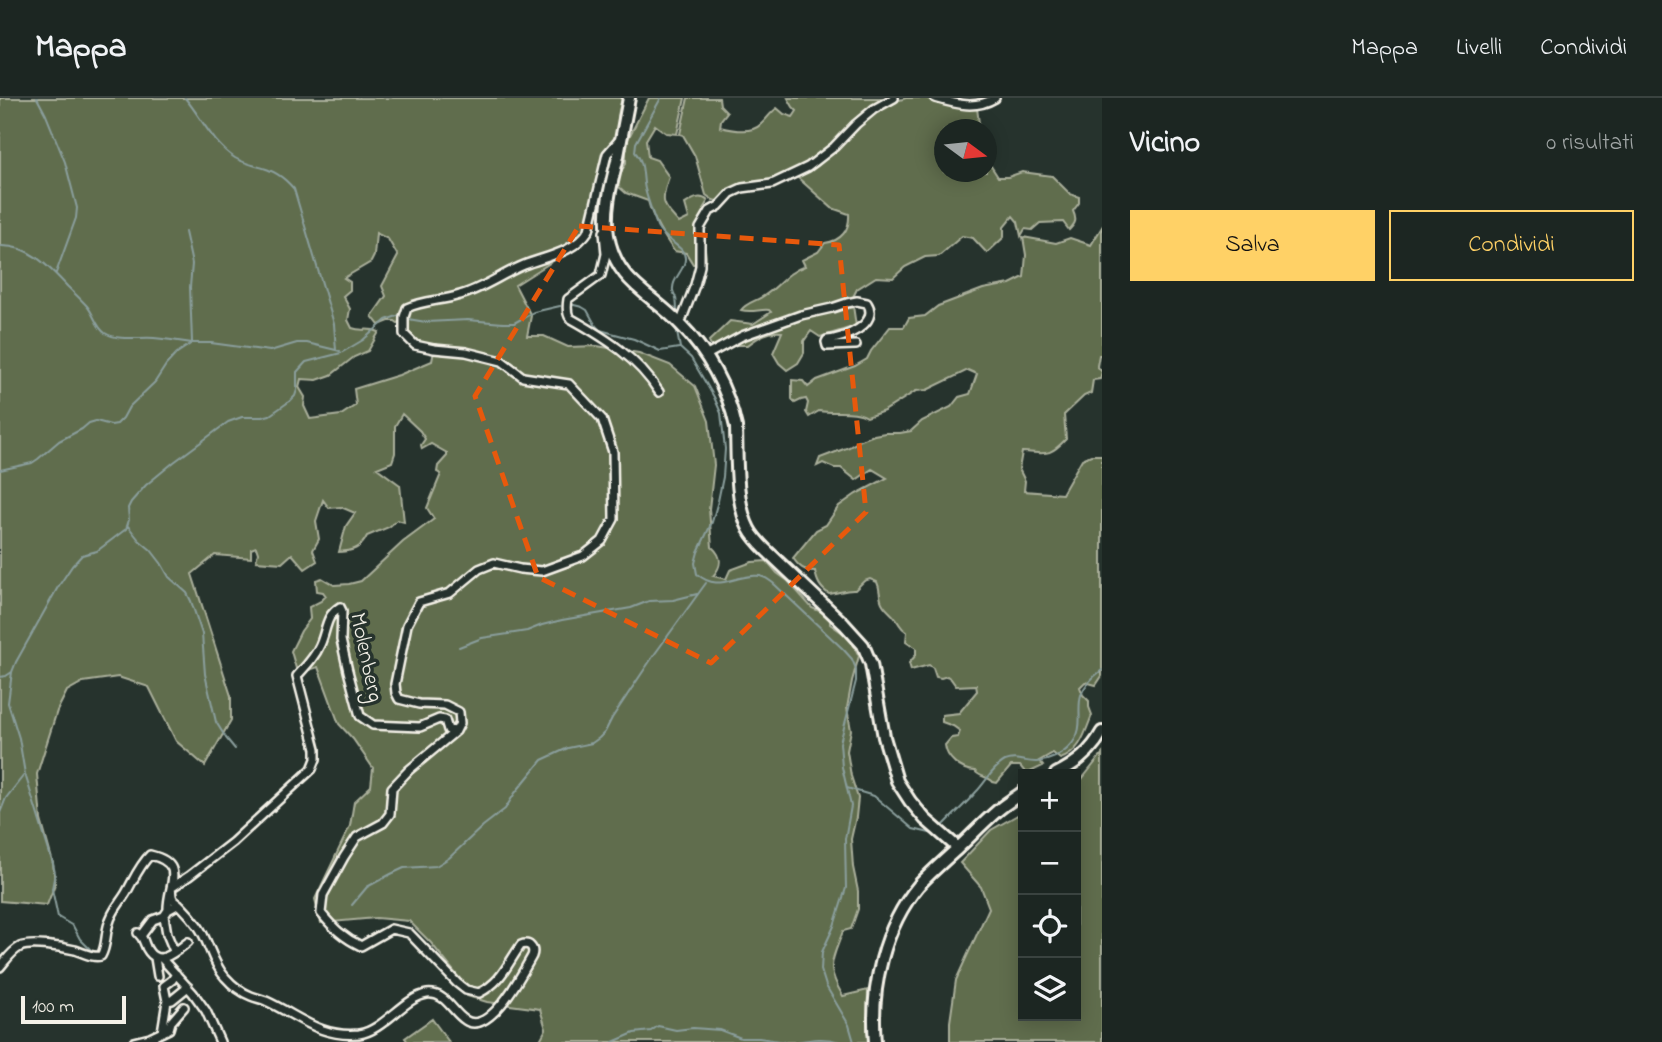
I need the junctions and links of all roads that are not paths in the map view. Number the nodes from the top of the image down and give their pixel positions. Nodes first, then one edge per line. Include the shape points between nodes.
1 (629, 98) edge
2 (894, 98) edge
3 (935, 98) edge
4 (995, 98) edge
5 (621, 138) junction
6 (607, 221) junction
7 (677, 321) junction
8 (856, 345) dead end
9 (705, 356) junction
10 (659, 392) dead end
11 (456, 731) junction
12 (1102, 732) edge
13 (1065, 769) edge
14 (1018, 796) edge
15 (958, 848) junction
16 (171, 888) junction
17 (179, 904) junction
18 (166, 913) junction
19 (188, 942) dead end
20 (174, 951) junction
21 (159, 958) junction
22 (0, 967) edge
23 (176, 974) junction
24 (158, 976) dead end
25 (188, 987) junction
26 (167, 1001) junction
27 (184, 1007) dead end
28 (162, 1032) junction
29 (336, 1038) edge
30 (134, 1042) edge
31 (220, 1042) edge
32 (875, 1042) edge

1 - 5 main road
2 - 7 street via 874,109 808,167 772,184 742,188 710,211 700,228 695,285
3 - 4 street via 961,105
5 - 6 main road
5 - 11 street via 607,154 589,230 577,244 461,295 419,302 407,308 404,317 404,334 415,345 502,361 523,377 569,384 602,419 613,452 614,519 602,541 583,556 542,571 494,563 450,593 419,602 407,625 396,693 399,699 446,705 459,712
6 - 7 main road via 610,246 621,269
6 - 10 street via 601,275 568,299 568,316 618,348
7 - 9 main road
8 - 9 street via 827,346 826,342 865,323 870,307 857,301 761,328
9 - 15 main road via 734,416 742,506 749,529 863,645 897,781 925,819
11 - 16 street, Molenberg via 448,730 445,720 439,719 420,727 373,725 360,716 341,640 340,607 327,619 321,643 297,676 316,749 312,769 233,842
11 - 29 street via 392,788 390,814 383,824 357,837 323,895 321,913 346,939 361,946 391,929 409,933 457,983 479,993 501,977 521,945 531,946 532,956 510,993 480,1022 470,1023 448,1002 427,994 368,1032
12 - 13 main road via 1090,750
14 - 15 main road
15 - 32 main road via 920,885 893,930 878,976
16 - 17 street
16 - 18 street
16 - 22 street via 172,867 150,855 114,911 101,956 29,944 14,951
17 - 18 street
17 - 29 street via 199,927 231,983
18 - 20 street
18 - 21 street via 139,935 147,951
19 - 20 street
20 - 21 street
21 - 23 street
21 - 24 street
23 - 25 street
23 - 26 street via 164,985
25 - 26 street
25 - 31 street
26 - 28 street
27 - 28 street
28 - 30 street

